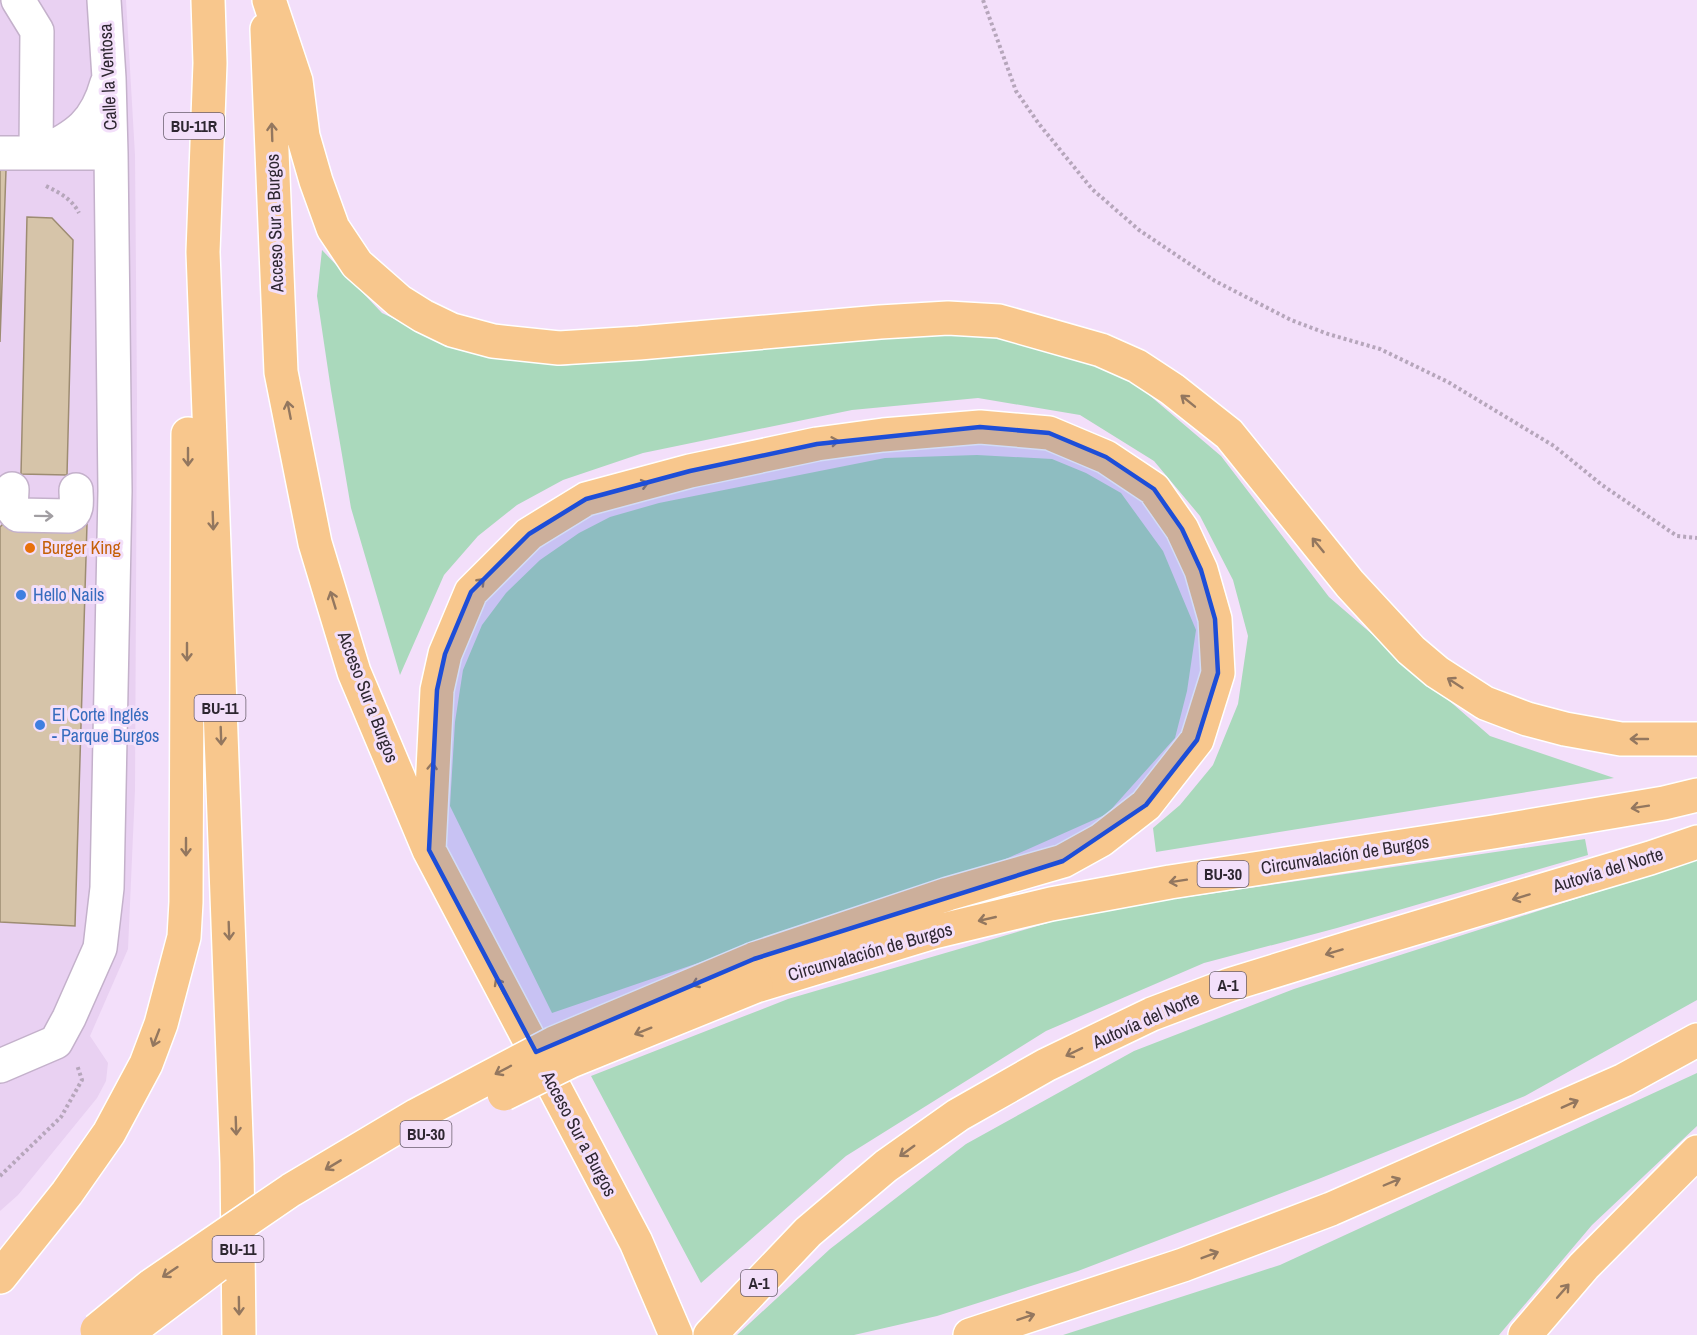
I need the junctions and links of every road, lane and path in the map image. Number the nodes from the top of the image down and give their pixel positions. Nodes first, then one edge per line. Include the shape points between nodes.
1 (18, 0) edge
2 (104, 0) edge
3 (188, 0) edge
4 (208, 0) edge
5 (267, 0) edge
6 (983, 0) edge
7 (109, 78) junction
8 (0, 153) edge
9 (38, 153) junction
10 (111, 153) junction
11 (202, 252) junction
12 (12, 489) dead end
13 (76, 490) dead end
14 (1697, 538) edge
15 (1697, 739) edge
16 (1697, 795) edge
17 (1697, 842) edge
18 (429, 850) junction
19 (755, 972) junction
20 (1697, 1040) edge
21 (56, 1042) junction
22 (0, 1066) edge
23 (1697, 1152) edge
24 (0, 1176) edge
25 (636, 1242) junction
26 (0, 1277) edge
27 (105, 1333) edge
28 (239, 1335) edge
29 (676, 1335) edge
30 (699, 1335) edge
31 (710, 1335) edge
32 (970, 1335) edge
33 (1525, 1335) edge

1 - 9 street via 37,31
2 - 7 street, Calle la Ventosa
3 - 11 highway, BU-11R
4 - 11 highway, BU-11 via 210,63
15 -> 5 highway via 1621,739 1564,729 1485,703 1437,672 1411,650 1350,584 1229,435 1172,389 1137,366 1101,350 999,321 948,318 559,348 493,341 452,330 423,316 399,301 357,264 333,228 303,136 296,81
18 -> 5 highway, Acceso Sur a Burgos via 354,672 315,543 281,372
6 - 14 path via 1021,99 1092,189 1139,230 1215,280 1291,320 1380,349 1448,382 1554,446 1602,485 1677,536
7 - 9 street via 103,99 79,132
7 - 10 street, Calle la Ventosa
8 - 9 street
9 - 10 street
10 - 21 street, Calle la Ventosa via 115,491 107,888 100,948
11 -> 26 highway via 189,353 184,937 146,1064 109,1133
11 -> 28 highway, BU-11 via 237,1163
12 -> 13 street via 12,507 18,515 69,516 76,510
16 -> 19 highway, Circunvalación de Burgos / BU-30 via 1052,904
17 -> 31 highway, Autovía del Norte / A-1 via 1228,985 1152,1014 1046,1065 958,1115 886,1166 808,1232
18 -> 19 highway via 437,690 445,654 471,592 529,534 586,499 690,471 817,444 980,427 1049,433 1106,457 1154,489 1182,529 1202,570 1215,619 1218,672 1197,740 1146,805 1101,840 1063,861 948,894
25 -> 18 highway, Acceso Sur a Burgos
19 -> 27 highway, Circunvalación de Burgos / BU-30, bridge via 413,1141
32 -> 20 highway via 1183,1265 1331,1209 1624,1080
21 - 22 street
21 - 24 path via 79,1067 82,1080 61,1117
33 -> 23 highway via 1584,1266
25 - 29 highway, Acceso Sur a Burgos
25 - 30 highway via 677,1290

